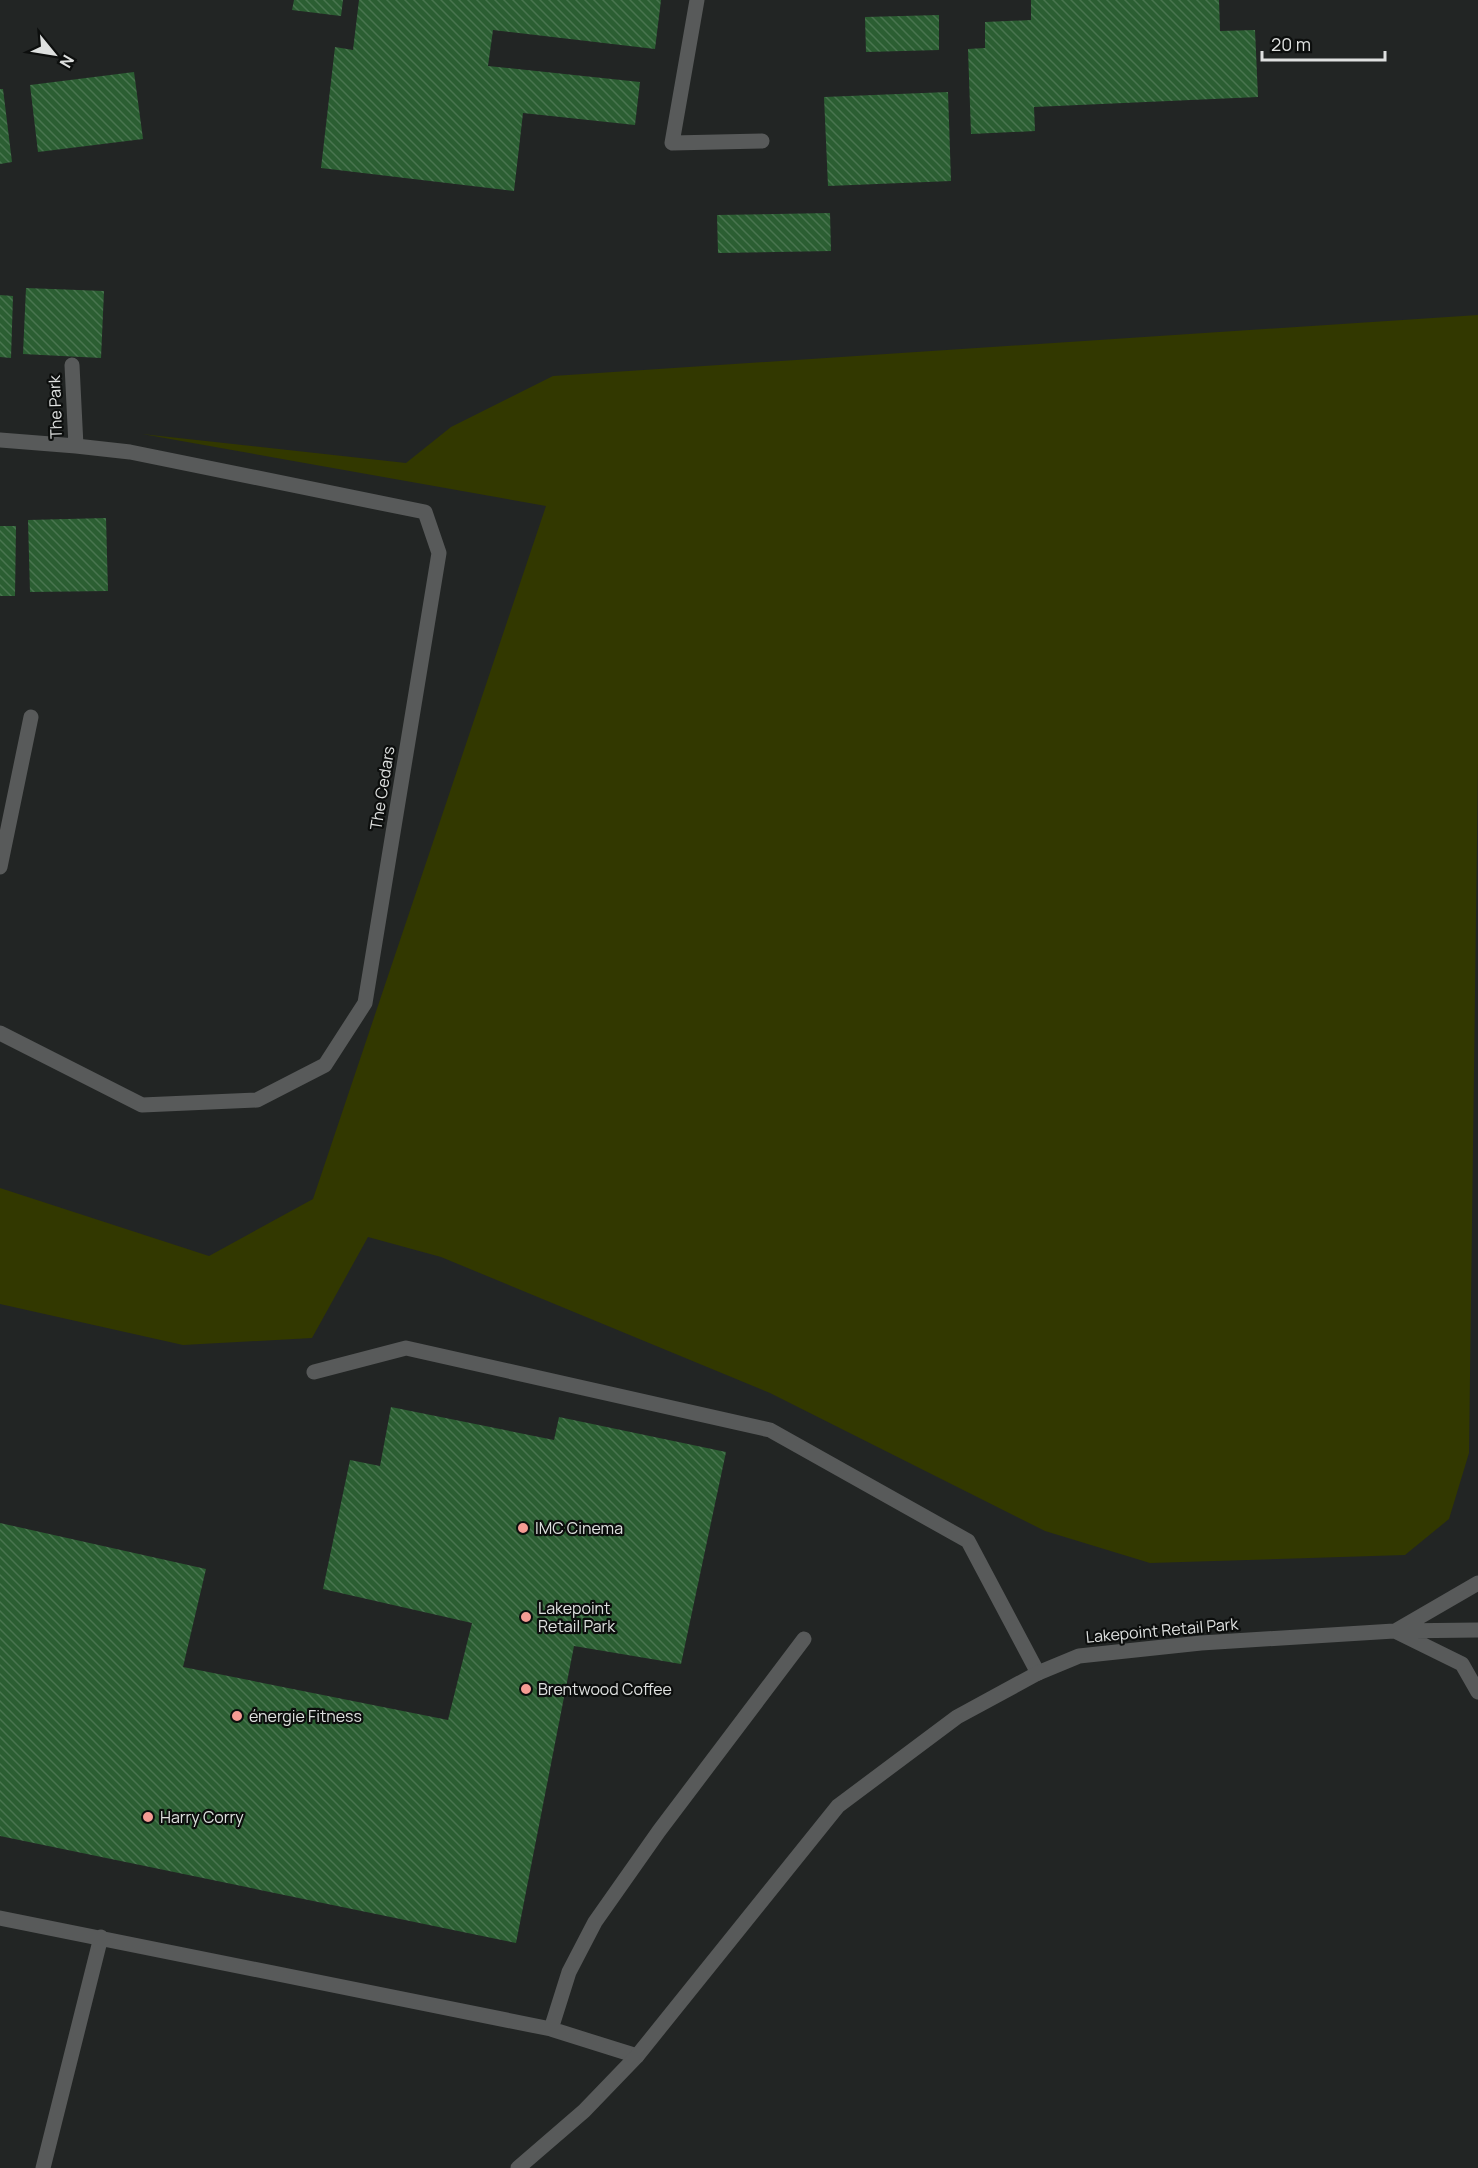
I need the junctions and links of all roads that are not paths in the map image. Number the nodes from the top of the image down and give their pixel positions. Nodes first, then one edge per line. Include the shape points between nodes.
1 (697, 0) edge
2 (762, 141) dead end
3 (72, 365) dead end
4 (0, 441) edge
5 (76, 446) junction
6 (31, 717) dead end
7 (0, 867) edge
8 (0, 1033) edge
9 (314, 1372) dead end
10 (1478, 1583) edge
11 (1478, 1630) edge
12 (1394, 1631) junction
13 (804, 1639) dead end
14 (1038, 1673) junction
15 (1478, 1692) edge
16 (0, 1918) edge
17 (101, 1937) junction
18 (551, 2029) junction
19 (637, 2056) junction
20 (43, 2168) edge
21 (518, 2168) edge

1 - 2 street via 672,143
3 - 5 street, The Park
4 - 5 street, The Park
5 - 8 street, The Cedars via 130,452 425,512 439,553 365,1003 325,1065 257,1100 142,1105
6 - 7 street
9 - 14 street via 406,1348 770,1430 968,1541
10 - 12 street
11 - 12 street, Lakepoint Retail Park
12 - 14 street, Lakepoint Retail Park via 1201,1643 1079,1656
12 - 15 street via 1462,1664
13 - 18 street via 595,1922 569,1972
14 - 19 street, Lakepoint Retail Park via 957,1717 838,1806
16 - 17 street
17 - 18 street
17 - 20 street
18 - 19 street
19 - 21 street, Lakepoint Retail Park via 584,2111

